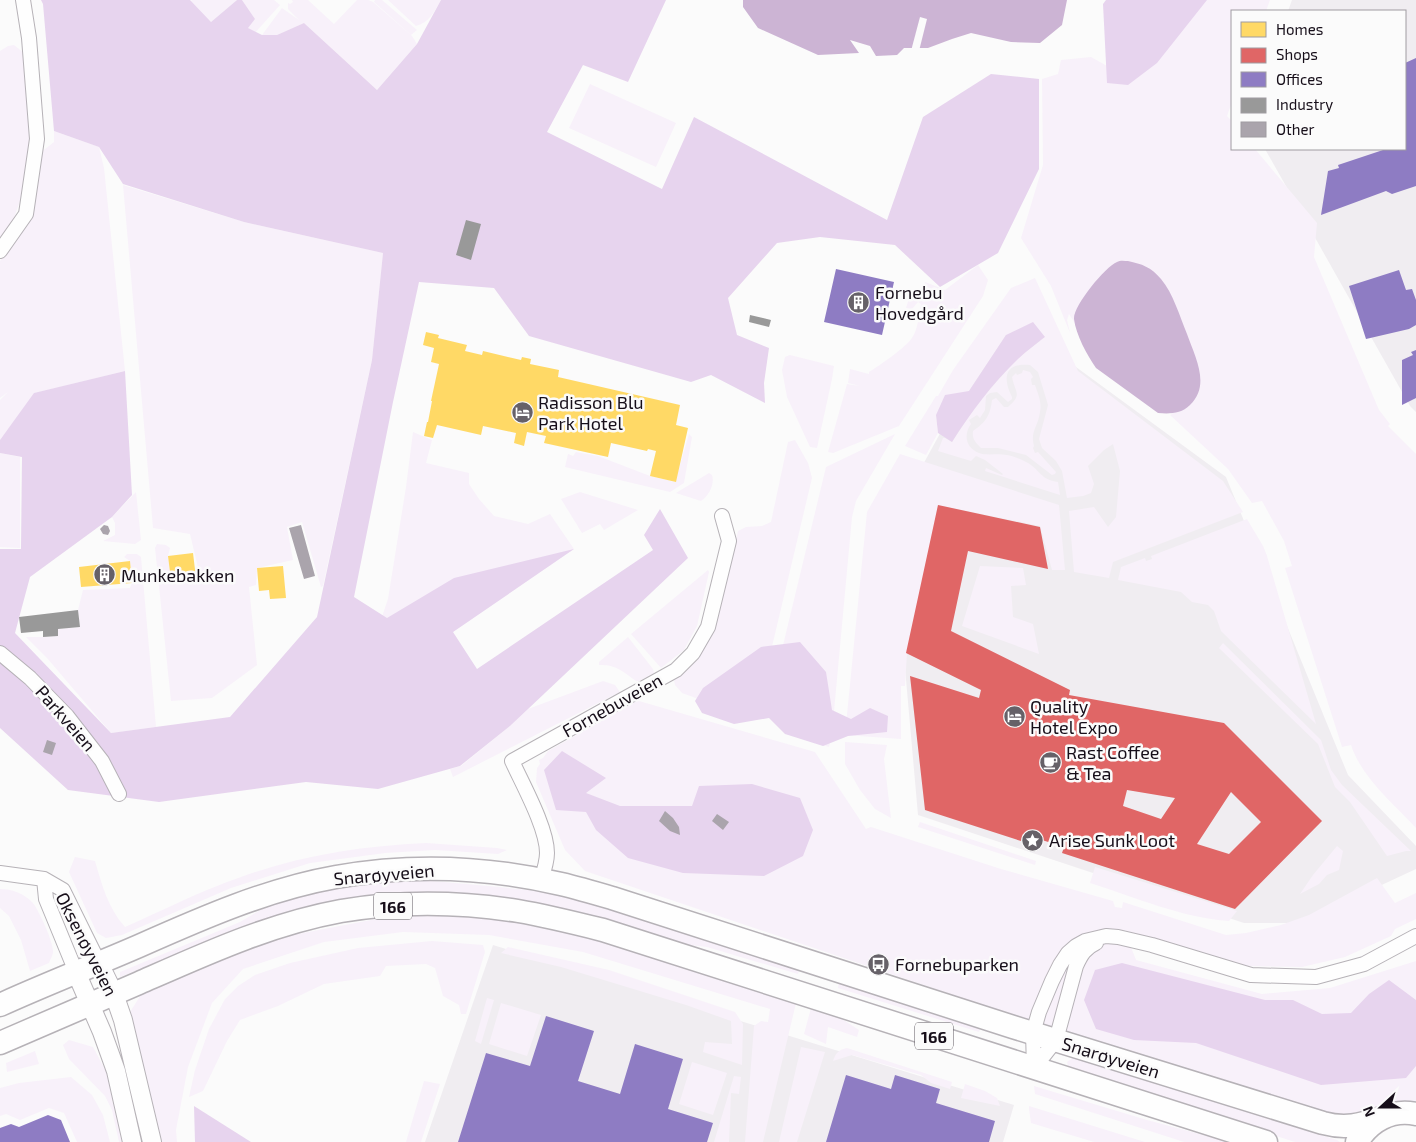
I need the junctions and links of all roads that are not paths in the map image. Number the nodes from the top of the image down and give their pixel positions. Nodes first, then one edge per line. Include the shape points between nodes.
1 (23, 0) edge
2 (0, 251) edge
3 (722, 516) dead end
4 (0, 653) edge
5 (119, 794) dead end
6 (0, 872) edge
7 (44, 879) junction
8 (542, 880) junction
9 (1416, 936) edge
10 (1132, 940) junction
11 (99, 963) junction
12 (76, 972) junction
13 (114, 994) junction
14 (90, 1004) junction
15 (0, 1005) edge
16 (1033, 1033) junction
17 (1056, 1040) junction
18 (0, 1043) edge
19 (1034, 1068) junction
20 (1416, 1114) edge
21 (1381, 1118) junction
22 (132, 1142) edge
23 (152, 1142) edge
24 (1266, 1142) edge
25 (1357, 1142) edge

1 - 2 street via 37,139 26,214
3 - 8 street, Fornebuveien via 729,541 708,627 694,653 676,670 512,761 546,841 547,856
4 - 5 street, Parkveien via 67,716 102,761
6 - 7 street
7 - 11 street, Oksenøyveien via 63,890
7 - 12 street, Oksenøyveien via 46,899
8 - 11 main road, Snarøyveien / 166 via 474,870 423,869 335,877 259,897
8 - 16 main road, Snarøyveien / 166 via 612,898
9 - 10 street via 1364,964 1316,977 1251,975
10 - 16 street via 1106,936 1076,946 1052,981
10 - 17 street via 1102,941 1081,955
11 - 12 main road, Snarøyveien / 166
11 - 13 street, Oksenøyveien
12 - 14 street, Oksenøyveien
12 - 15 main road, Snarøyveien / 166
13 - 14 main road, Snarøyveien / 166
13 - 19 main road, Snarøyveien / 166 via 228,944 307,919 382,906 475,906 603,930
13 - 23 street, Oksenøyveien via 128,1038
14 - 18 main road, Snarøyveien / 166
14 - 22 street, Oksenøyveien via 116,1071
16 - 17 main road, Snarøyveien / 166
16 - 19 street
17 - 19 street
17 - 21 main road, Snarøyveien / 166 via 1323,1123 1346,1127
19 - 24 main road, Snarøyveien / 166
20 - 21 main road, 166 via 1391,1114
21 - 25 main road, 166 via 1362,1133

